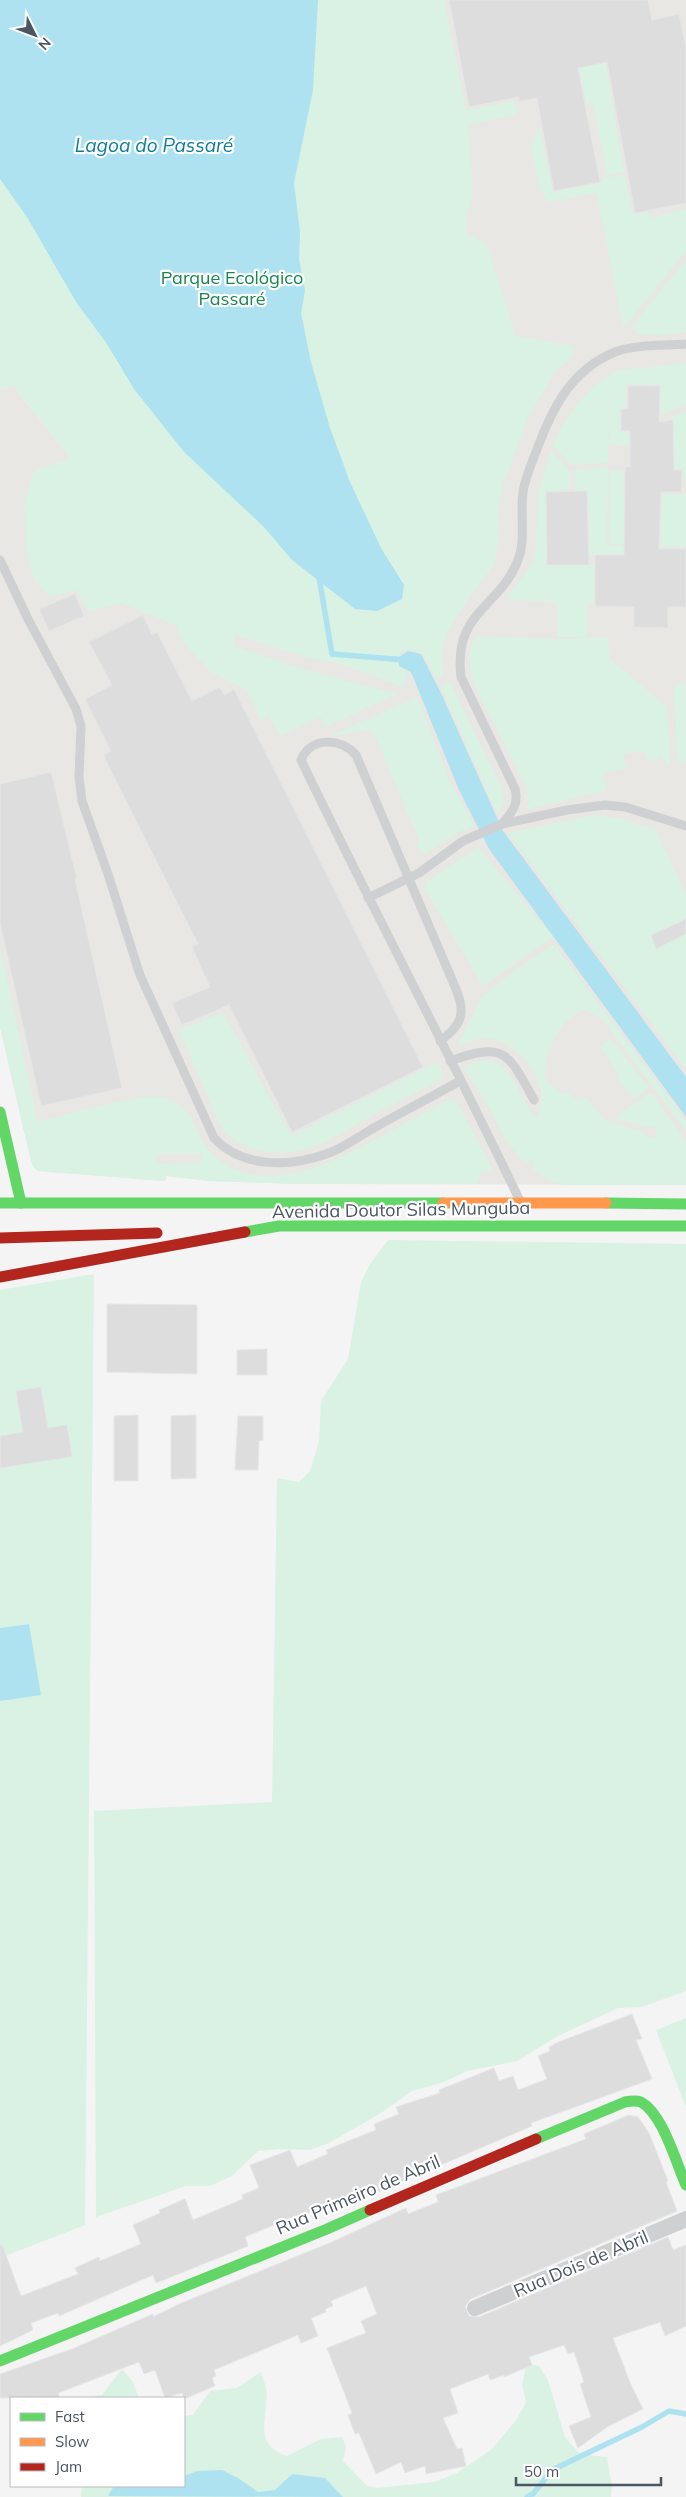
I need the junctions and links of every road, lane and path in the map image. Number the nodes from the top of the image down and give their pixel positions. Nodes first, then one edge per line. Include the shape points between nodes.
1 (686, 344) edge
2 (0, 560) edge
3 (502, 824) junction
4 (686, 826) edge
5 (407, 880) junction
6 (368, 898) junction
7 (440, 1041) junction
8 (450, 1061) junction
9 (460, 1081) junction
10 (534, 1100) dead end
11 (0, 1112) edge
12 (520, 1202) junction
13 (0, 1203) edge
14 (21, 1203) junction
15 (686, 1204) edge
16 (279, 1226) junction
17 (686, 1226) edge
18 (0, 1238) edge
19 (0, 1277) edge
20 (686, 2185) edge
21 (686, 2219) edge
22 (475, 2308) dead end
23 (0, 2361) edge

1 - 3 lane via 614,352 594,364 568,387 547,421 526,479 519,558 507,580 468,626 461,641 461,677 518,799
2 - 9 lane via 76,709 80,726 82,801 140,974 214,1138 224,1149 263,1163 308,1159 346,1145
3 - 4 lane via 606,805 625,807
3 - 5 lane via 463,841
5 - 6 lane
5 - 6 lane via 356,755 338,743 314,745 301,760
5 - 7 lane via 463,1006 456,1026
6 - 7 lane
7 - 8 lane
8 - 9 lane
8 - 10 lane via 484,1050 498,1053 514,1065
9 - 12 lane
11 - 14 main road
12 - 14 main road, Avenida Doutor Silas Munguba
12 - 15 main road, Avenida Doutor Silas Munguba
13 - 14 main road, Avenida Doutor Silas Munguba
16 - 17 main road, Avenida Doutor Silas Munguba
16 - 18 main road
16 - 19 main road, Avenida Doutor Silas Munguba
20 - 23 main road, Rua Primeiro de Abril via 661,2128 648,2108 635,2101 625,2102 318,2233
21 - 22 street, Rua Dois de Abril

